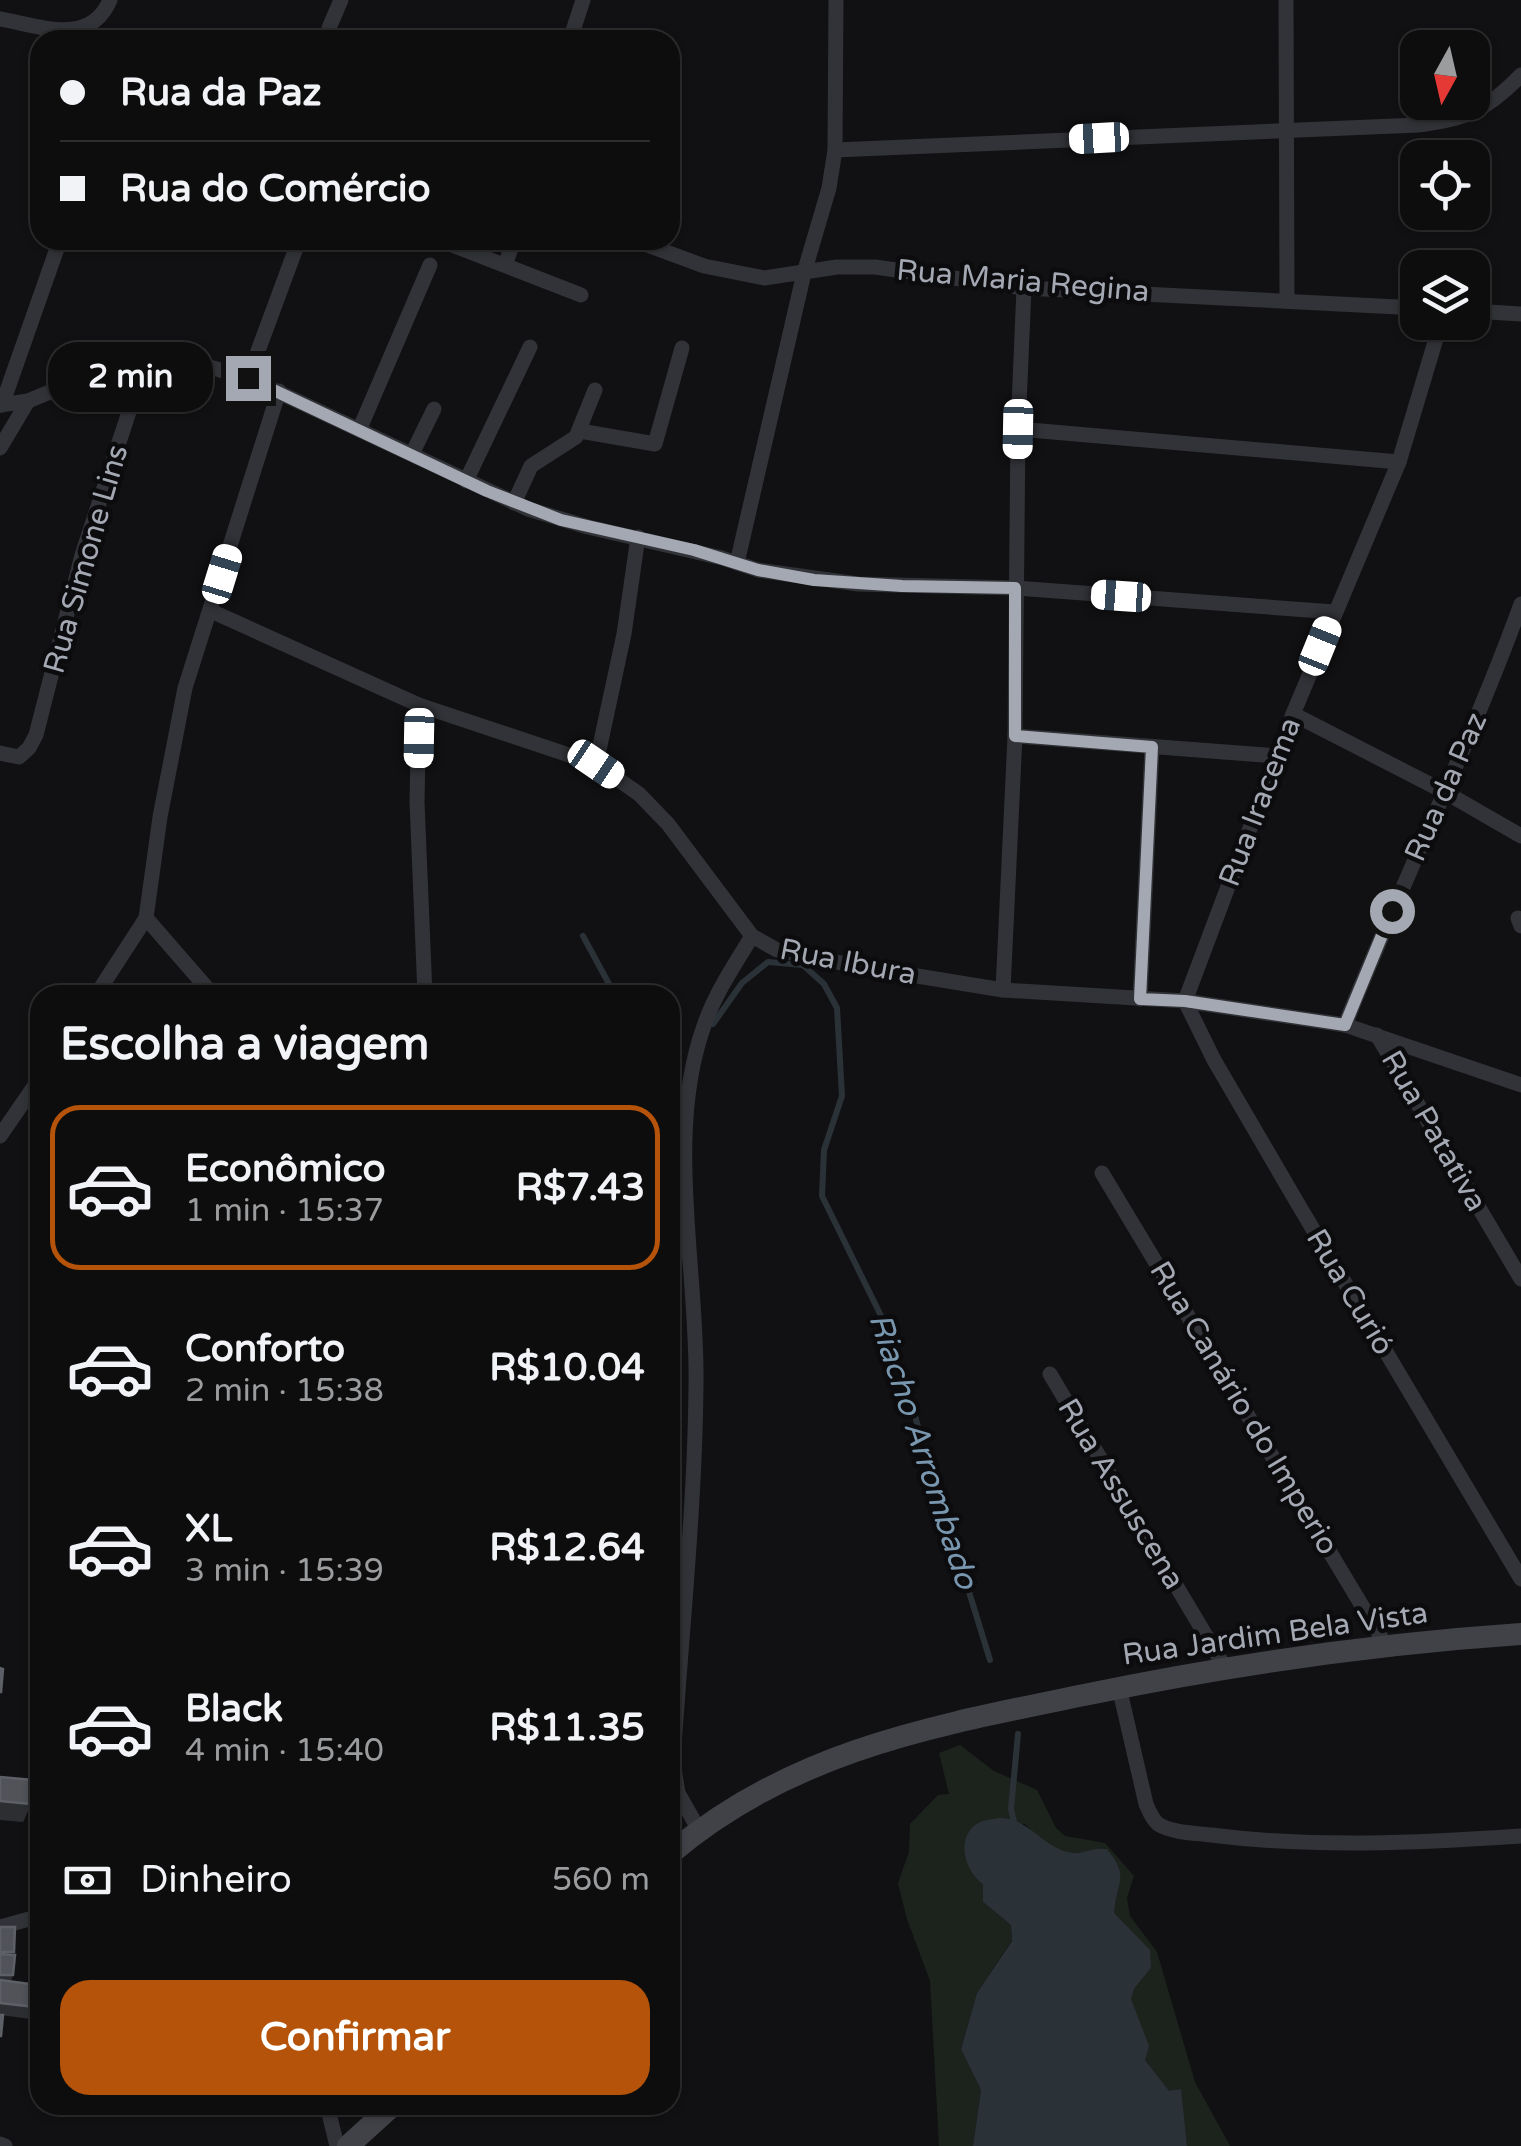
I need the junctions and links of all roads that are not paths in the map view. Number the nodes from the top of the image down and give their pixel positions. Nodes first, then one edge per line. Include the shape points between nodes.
1 (110, 0) edge
2 (341, 0) edge
3 (584, 0) edge
4 (836, 0) edge
5 (1286, 0) edge
6 (1, 21) edge
7 (330, 30) edge
8 (574, 30) edge
9 (1521, 74) edge
10 (1288, 130) junction
11 (835, 150) junction
12 (56, 250) edge
13 (295, 250) edge
14 (465, 250) edge
15 (510, 250) edge
16 (663, 250) edge
17 (430, 265) dead end
18 (504, 265) junction
19 (804, 273) junction
20 (1024, 288) junction
21 (581, 295) dead end
22 (1287, 301) junction
23 (1400, 307) edge
24 (1490, 311) edge
25 (1521, 314) edge
26 (1435, 340) edge
27 (530, 347) dead end
28 (682, 348) dead end
29 (148, 354) junction
30 (248, 378) junction
31 (595, 390) dead end
32 (279, 391) junction
33 (28, 401) junction
34 (1, 405) edge
35 (434, 408) dead end
36 (360, 428) junction
37 (1018, 429) junction
38 (580, 432) junction
39 (0, 448) edge
40 (412, 454) junction
41 (1398, 462) junction
42 (466, 480) junction
43 (514, 503) junction
44 (638, 537) junction
45 (737, 563) junction
46 (1015, 588) junction
47 (1521, 604) edge
48 (211, 611) junction
49 (1334, 612) junction
50 (419, 706) junction
51 (1293, 714) junction
52 (1015, 736) junction
53 (1152, 747) junction
54 (0, 753) edge
55 (1277, 756) junction
56 (596, 764) junction
57 (1443, 791) junction
58 (1521, 836) edge
59 (146, 918) junction
60 (752, 936) junction
61 (102, 985) edge
62 (204, 985) edge
63 (425, 985) edge
64 (1004, 990) junction
65 (1140, 999) junction
66 (1185, 1001) junction
67 (1345, 1025) junction
68 (1377, 1035) junction
69 (1521, 1086) edge
70 (30, 1089) edge
71 (5, 1118) edge
72 (0, 1136) edge
73 (1102, 1173) dead end
74 (680, 1174) edge
75 (680, 1213) edge
76 (1521, 1279) edge
77 (1050, 1374) dead end
78 (1521, 1579) edge
79 (1521, 1634) edge
80 (1385, 1644) junction
81 (680, 1645) edge
82 (1224, 1666) junction
83 (1120, 1687) junction
84 (680, 1797) edge
85 (699, 1830) junction
86 (1521, 1836) edge
87 (680, 1846) edge
88 (30, 1919) edge
89 (0, 1927) edge
90 (329, 2115) edge
91 (382, 2115) edge
92 (338, 2146) edge
93 (348, 2146) edge

1 - 6 street via 87,28
2 - 7 street
3 - 8 street
4 - 11 street
5 - 10 street
9 - 10 street via 1496,100 1461,119
10 - 11 street
10 - 22 street
11 - 19 street
12 - 34 street
13 - 30 street
14 - 18 street
15 - 18 street
16 - 19 street, Rua Maria Regina via 729,273
17 - 36 street
18 - 21 street
19 - 20 street, Rua Maria Regina via 875,267
19 - 45 street
20 - 22 street, Rua Maria Regina
20 - 37 street
22 - 23 street, Rua Maria Regina
24 - 25 street
26 - 41 street, Rua Iracema
27 - 42 street
28 - 38 street via 655,444
29 - 30 street
29 - 33 street
29 - 54 street, Rua Simone Lins via 82,556 36,736 17,758
30 - 32 street
31 - 38 street
32 - 36 street
32 - 48 street
33 - 34 street
33 - 39 street
35 - 40 street
36 - 40 street
37 - 41 street
37 - 46 street
38 - 43 street via 531,466
40 - 42 street
41 - 49 street, Rua Iracema
42 - 43 street
43 - 44 street
44 - 45 street
44 - 56 street
45 - 46 street via 814,580
46 - 49 street
46 - 52 street
47 - 57 street, Rua da Paz
48 - 50 street
48 - 59 street via 185,688
49 - 51 street, Rua Iracema
50 - 56 street
50 - 63 street
51 - 55 street, Rua Iracema
51 - 57 street
52 - 53 street
52 - 64 street
53 - 55 street
53 - 65 street
55 - 66 street, Rua Iracema
56 - 60 street via 668,824
57 - 58 street
57 - 67 street, Rua da Paz
59 - 61 street
59 - 62 street
60 - 64 street, Rua Ibura via 777,950
60 - 74 street, Rua Ibura via 699,1039
64 - 65 street, Rua Ibura
65 - 66 street, Rua Ibura
66 - 67 street, Rua Ibura
66 - 78 street, Rua Curió
67 - 68 street, Rua Ibura
68 - 69 street
68 - 76 street, Rua Patativa
70 - 71 street
71 - 72 street
73 - 80 street, Rua Canário do Imperio
75 - 81 street, Rua Ibura via 696,1381
77 - 82 street, Rua Assuscena
79 - 80 main road, Rua Jardim Bela Vista
80 - 82 main road, Rua Jardim Bela Vista
82 - 83 main road, Rua Jardim Bela Vista
83 - 85 main road, Rua Jardim Bela Vista via 852,1750 768,1786
83 - 86 street via 1146,1804 1164,1826 1235,1838 1347,1843
84 - 85 street, Rua Ibura
85 - 87 main road, Rua Jardim Bela Vista
88 - 89 street
90 - 92 street
91 - 93 main road

